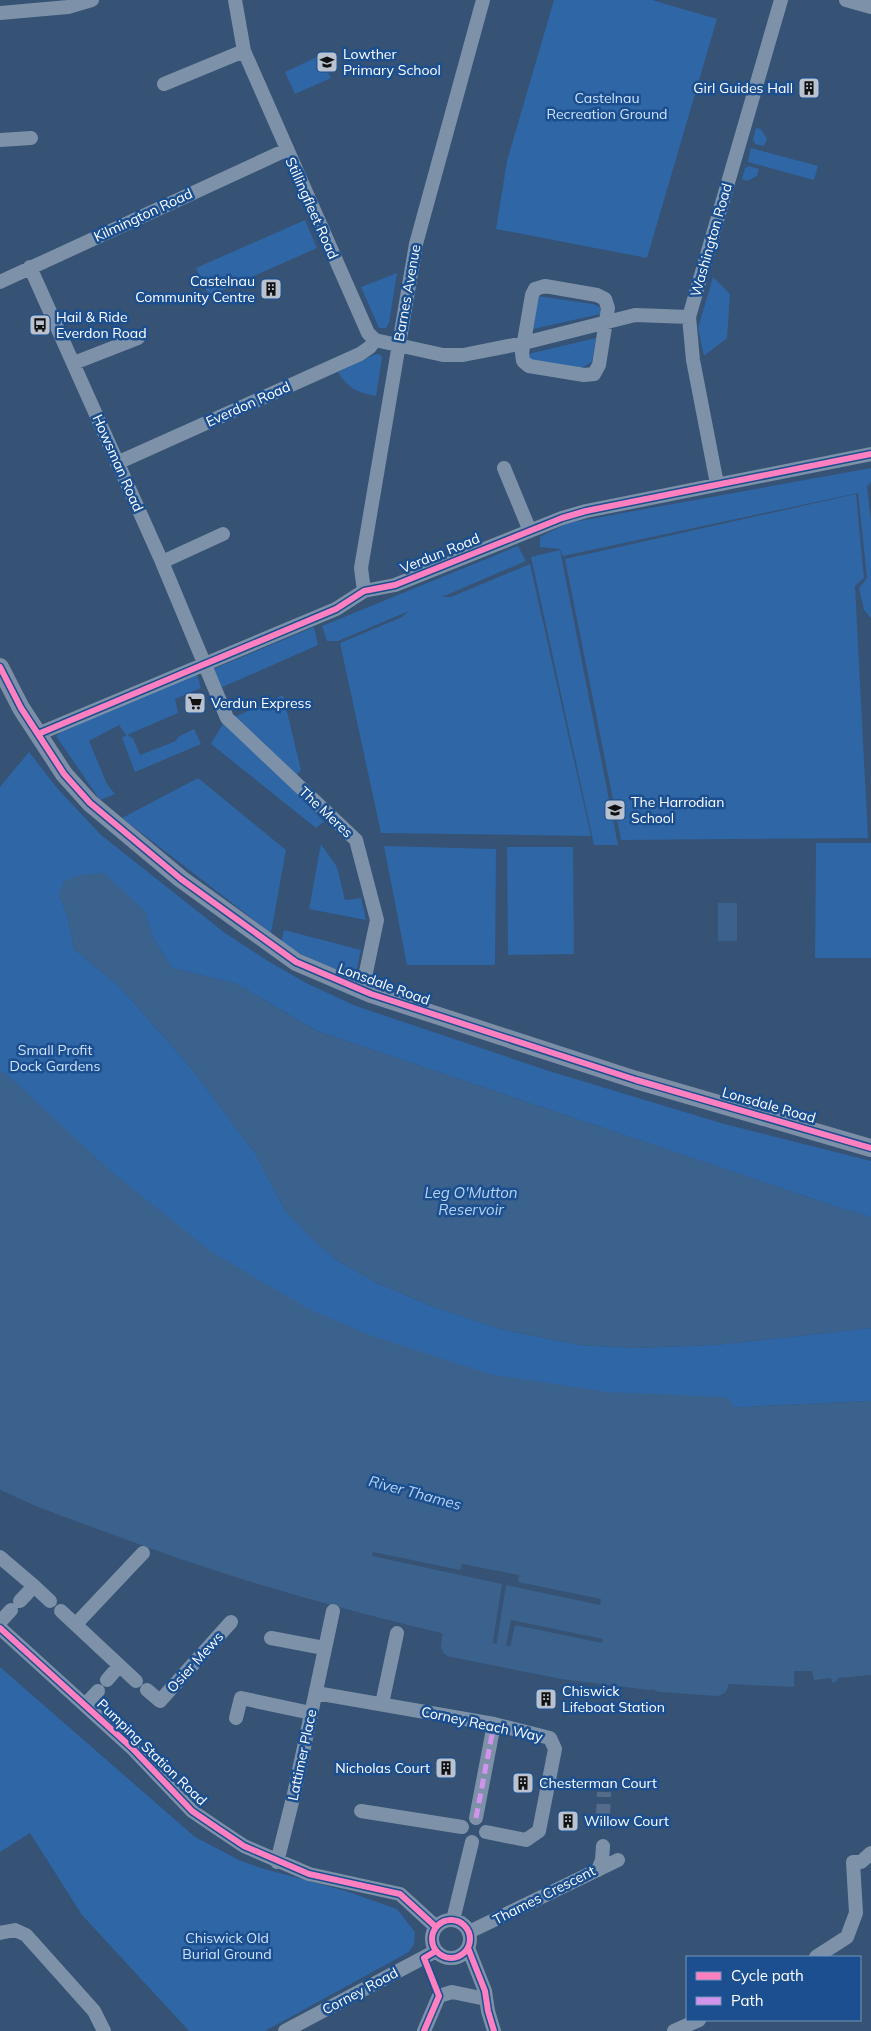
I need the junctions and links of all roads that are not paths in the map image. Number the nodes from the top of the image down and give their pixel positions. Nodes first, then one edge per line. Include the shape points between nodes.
1 (92, 0) edge
2 (235, 0) edge
3 (483, 0) edge
4 (781, 0) edge
5 (846, 0) edge
6 (871, 8) edge
7 (0, 13) edge
8 (244, 51) junction
9 (164, 84) dead end
10 (31, 138) dead end
11 (0, 140) edge
12 (286, 150) junction
13 (30, 267) junction
14 (1, 278) edge
15 (689, 317) junction
16 (606, 322) junction
17 (138, 338) dead end
18 (374, 340) junction
19 (524, 343) junction
20 (397, 345) junction
21 (74, 363) junction
22 (871, 454) edge
23 (117, 463) junction
24 (504, 468) dead end
25 (718, 484) junction
26 (530, 532) junction
27 (223, 534) dead end
28 (162, 562) junction
29 (364, 591) junction
30 (206, 663) junction
31 (0, 667) edge
32 (38, 734) junction
33 (362, 991) junction
34 (871, 1148) edge
35 (143, 1553) dead end
36 (0, 1557) edge
37 (34, 1586) junction
38 (333, 1611) dead end
39 (0, 1622) edge
40 (231, 1622) dead end
41 (76, 1624) junction
42 (0, 1628) edge
43 (397, 1634) dead end
44 (271, 1638) dead end
45 (324, 1648) junction
46 (119, 1666) junction
47 (316, 1693) junction
48 (382, 1704) junction
49 (85, 1705) junction
50 (311, 1713) junction
51 (236, 1718) dead end
52 (494, 1724) junction
53 (360, 1811) dead end
54 (476, 1818) junction
55 (462, 1827) junction
56 (486, 1832) junction
57 (472, 1842) junction
58 (603, 1846) dead end
59 (871, 1853) edge
60 (618, 1860) dead end
61 (276, 1862) junction
62 (598, 1870) junction
63 (454, 1920) junction
64 (436, 1927) junction
65 (469, 1932) junction
66 (0, 1933) edge
67 (468, 1948) junction
68 (436, 1951) junction
69 (818, 1956) edge
70 (458, 1957) junction
71 (473, 1978) junction
72 (458, 1993) junction
73 (484, 2001) junction
74 (697, 2021) edge
75 (104, 2031) edge
76 (285, 2031) edge
77 (424, 2031) edge
78 (494, 2031) edge
79 (674, 2031) edge

1 - 7 street via 68,6
2 - 8 street, Stillingfleet Road
3 - 20 street, Barnes Avenue via 421,219
4 - 15 street, Washington Road
5 - 6 street
8 - 9 street
8 - 12 street, Stillingfleet Road
10 - 11 street
12 - 13 street, Kilmington Road
12 - 18 street, Stillingfleet Road via 368,333
13 - 14 street, Kilmington Road
13 - 21 street, Howsman Road
15 - 16 street via 635,315
15 - 25 street, Washington Road via 691,344
16 - 19 street
16 - 19 street via 599,365 594,374 530,366 523,361
16 - 19 street via 608,308 605,299 545,286 535,289 532,295
17 - 21 street
18 - 20 street
18 - 23 street, Everdon Road via 360,354
19 - 20 street via 453,356
20 - 29 street, Barnes Avenue via 360,568
21 - 23 street, Howsman Road
22 - 25 street, Verdun Road
23 - 28 street, Howsman Road
24 - 26 street
25 - 26 street, Verdun Road via 586,511
26 - 29 street, Verdun Road via 395,585
27 - 28 street
28 - 30 street, Howsman Road
29 - 30 street, Verdun Road via 336,610
30 - 32 street, Verdun Road
30 - 33 street, The Meres via 227,718 356,840 377,920
31 - 32 main road, Lonsdale Road
32 - 33 main road, Lonsdale Road via 64,774 90,803 181,879 296,962
33 - 34 main road, Lonsdale Road via 636,1080
35 - 41 street
36 - 37 street
37 - 39 street
37 - 41 street
38 - 45 street, Lattimer Place
40 - 46 street, Osier Mews via 160,1701
41 - 46 street
42 - 49 street, Pumping Station Road
43 - 48 street
44 - 45 street
45 - 47 street, Lattimer Place
46 - 49 street
47 - 48 street, Corney Reach Way
47 - 50 street, Lattimer Place
48 - 52 street, Corney Reach Way
49 - 61 street, Pumping Station Road via 192,1810 244,1846
50 - 51 street via 241,1698
50 - 61 street, Lattimer Place
52 - 54 street
52 - 56 street, Corney Reach Way via 544,1735 550,1738 555,1749 539,1831 526,1840
53 - 55 street
54 - 55 street via 469,1819
54 - 56 street via 483,1821
55 - 57 street via 464,1836
56 - 57 street via 480,1841
57 - 63 street
58 - 62 street, Thames Crescent
59 - 69 street via 861,1862 853,1862 856,1913 847,1937
60 - 62 street
61 - 64 street, Pumping Station Road via 309,1874 400,1894
62 - 65 street, Thames Crescent
63 - 64 street via 447,1920
63 - 65 street
64 - 68 street via 432,1939
65 - 67 street
66 - 75 street via 15,1930 26,1935 94,2012
67 - 70 street
67 - 73 street via 486,1991
68 - 70 street via 446,1958
68 - 76 street, Corney Road
70 - 71 street
71 - 72 street
71 - 73 street
72 - 73 street
72 - 77 street via 439,1996
73 - 78 street
74 - 79 street

